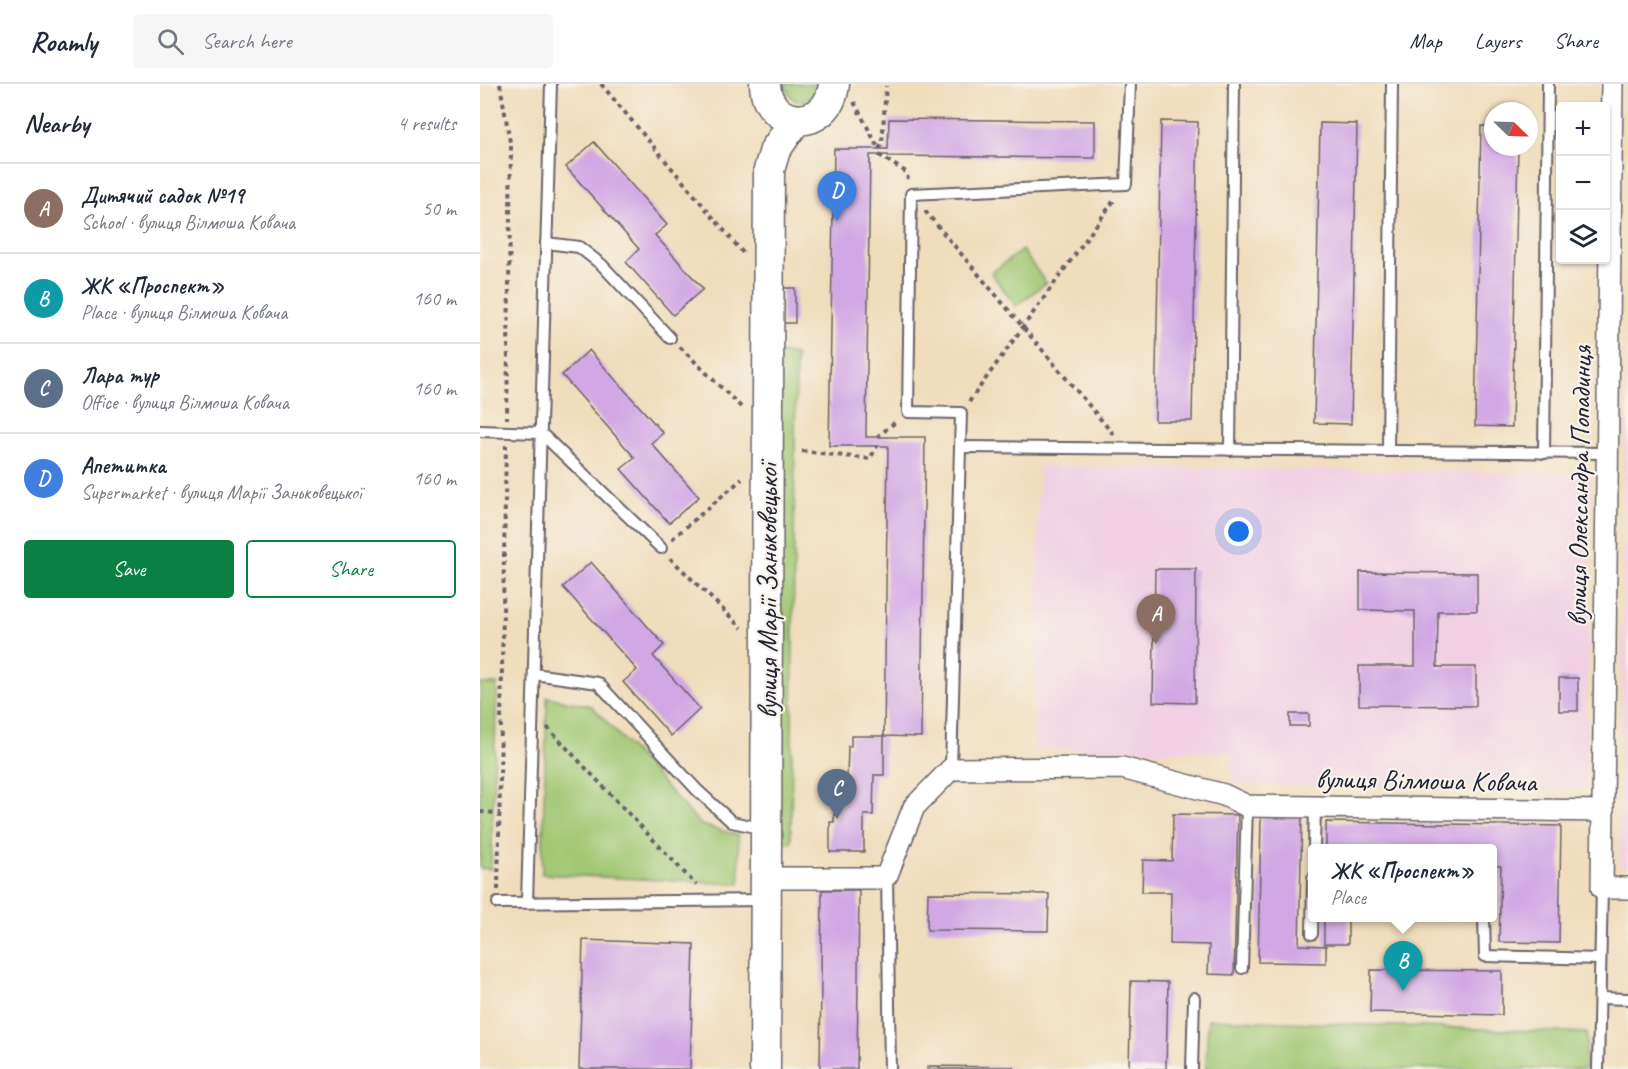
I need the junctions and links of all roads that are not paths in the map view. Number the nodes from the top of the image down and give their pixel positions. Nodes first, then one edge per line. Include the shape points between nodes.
1 (551, 84) edge
2 (765, 84) edge
3 (1130, 84) edge
4 (1234, 84) edge
5 (1392, 84) edge
6 (1548, 84) edge
7 (1612, 84) edge
8 (839, 88) edge
9 (796, 120) junction
10 (546, 243) junction
11 (670, 338) road end
12 (480, 431) edge
13 (541, 433) junction
14 (960, 447) junction
15 (1230, 450) junction
16 (1388, 451) junction
17 (1544, 453) junction
18 (1608, 453) junction
19 (661, 548) road end
20 (534, 674) junction
21 (951, 768) junction
22 (1247, 806) junction
23 (1315, 807) junction
24 (1603, 811) junction
25 (765, 829) junction
26 (1314, 844) edge
27 (887, 875) junction
28 (1602, 888) junction
29 (1628, 888) edge
30 (765, 889) junction
31 (527, 902) junction
32 (498, 903) road end
33 (1312, 922) edge
34 (1484, 922) edge
35 (1312, 934) dead end
36 (1600, 958) junction
37 (1242, 968) dead end
38 (1194, 998) dead end
39 (1599, 998) junction
40 (1628, 999) edge
41 (765, 1069) edge
42 (890, 1069) edge
43 (1192, 1069) edge
44 (1598, 1069) edge

1 - 10 lane
2 - 9 street via 769,102 776,111
3 - 14 lane via 1126,184 911,194 908,411 961,413
4 - 15 lane
5 - 16 lane
6 - 17 lane
7 - 18 street, вулиця Олександра Попадинця
8 - 9 street via 818,114
9 - 25 street, вулиця Марії Заньковецької via 775,150 769,170
10 - 11 lane via 579,247 602,265
10 - 13 lane
12 - 13 lane
13 - 19 lane
13 - 20 lane
14 - 15 lane
14 - 21 lane
15 - 16 lane
16 - 17 lane
17 - 18 lane
18 - 24 street, вулиця Олександра Попадинця
20 - 25 lane via 598,683 732,822
20 - 31 lane
21 - 22 street via 1122,768 1224,795
21 - 27 street via 914,807
22 - 23 street, вулиця Вілмоша Ковача
22 - 37 lane
23 - 24 street, вулиця Вілмоша Ковача
23 - 26 lane
24 - 28 street, вулиця Олександра Попадинця
25 - 30 street, вулиця Марії Заньковецької
27 - 30 street
27 - 42 lane
28 - 29 street
28 - 36 lane
30 - 31 lane via 711,901
30 - 41 street, вулиця Марії Заньковецької
31 - 32 lane
33 - 35 lane
34 - 36 lane via 1485,956
36 - 39 lane
38 - 43 lane
39 - 40 lane
39 - 44 lane

